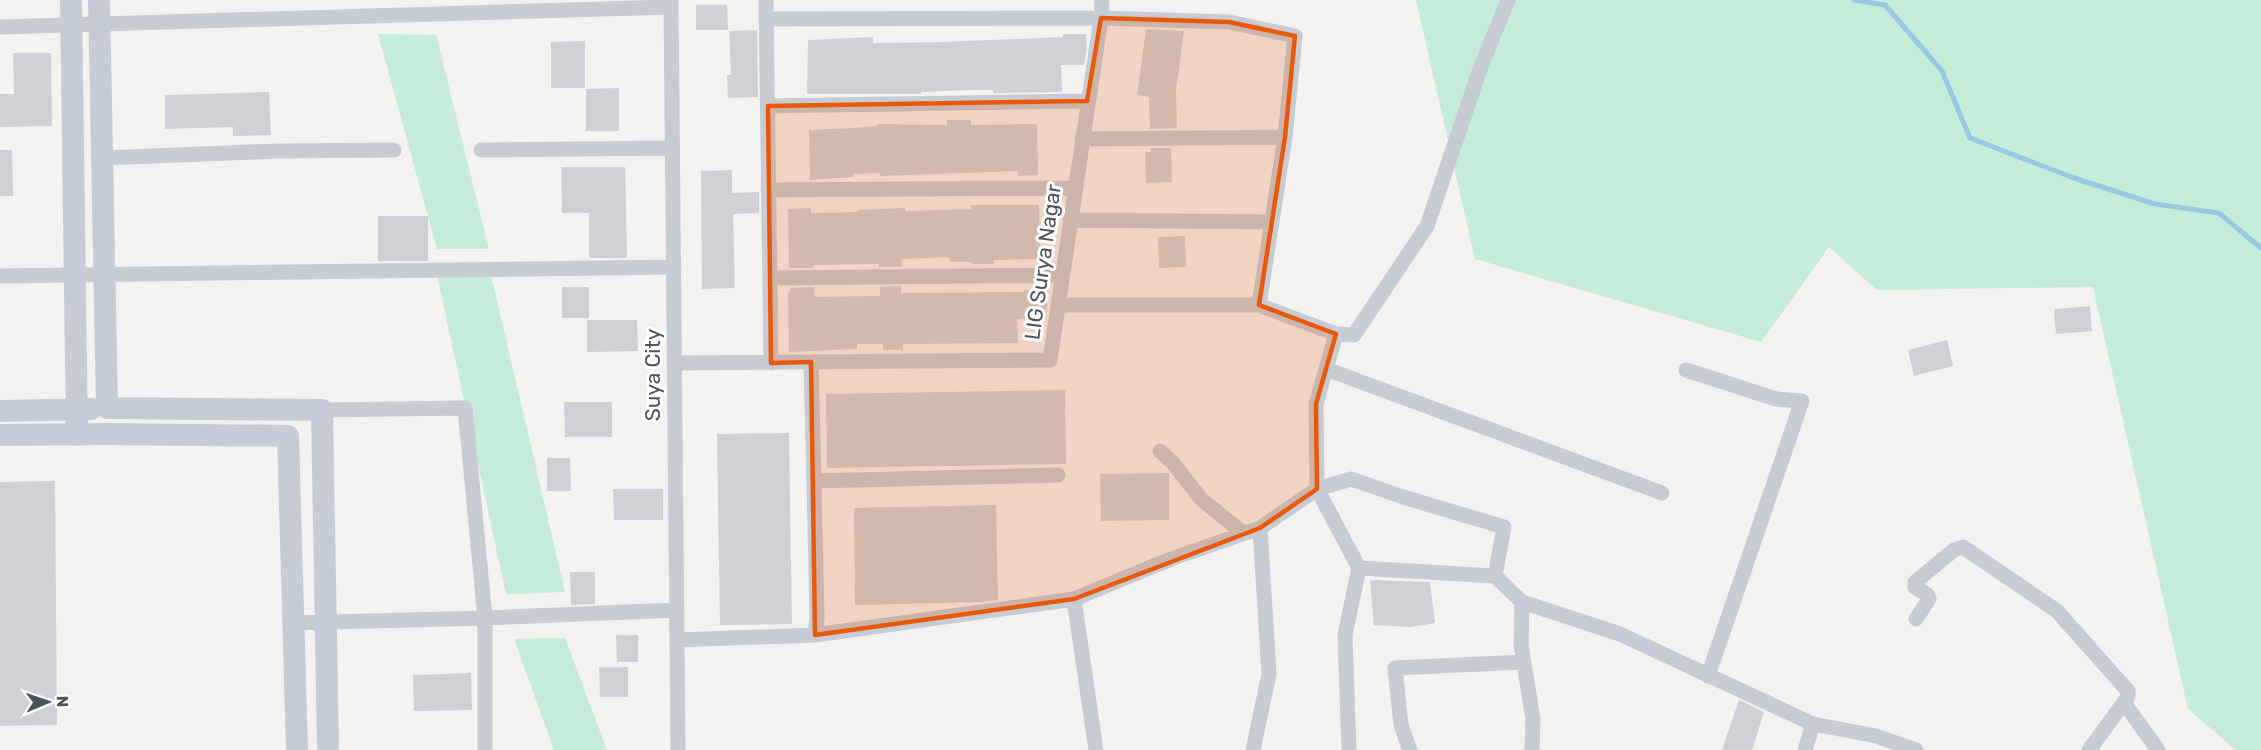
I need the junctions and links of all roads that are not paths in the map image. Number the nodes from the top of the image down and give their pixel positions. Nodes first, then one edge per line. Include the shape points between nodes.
1 (71, 0) edge
2 (99, 0) edge
3 (766, 0) edge
4 (1102, 0) edge
5 (1508, 0) edge
6 (671, 3) edge
7 (547, 5) edge
8 (1101, 18) junction
9 (766, 19) junction
10 (100, 25) junction
11 (71, 26) junction
12 (0, 27) edge
13 (1087, 100) junction
14 (768, 106) junction
15 (1286, 137) junction
16 (1082, 139) junction
17 (672, 148) junction
18 (394, 150) dead end
19 (481, 150) dead end
20 (102, 158) junction
21 (1074, 188) junction
22 (768, 190) junction
23 (1070, 220) junction
24 (1272, 222) junction
25 (674, 267) junction
26 (74, 274) junction
27 (104, 274) junction
28 (1062, 275) junction
29 (0, 276) edge
30 (770, 278) junction
31 (1058, 305) junction
32 (1259, 305) junction
33 (1336, 334) junction
34 (811, 362) junction
35 (674, 363) junction
36 (771, 363) junction
37 (1326, 369) junction
38 (1686, 370) dead end
39 (107, 408) junction
40 (76, 409) junction
41 (322, 410) junction
42 (0, 411) edge
43 (107, 434) junction
44 (0, 435) edge
45 (77, 435) junction
46 (1160, 451) dead end
47 (1058, 475) dead end
48 (814, 481) junction
49 (1317, 489) junction
50 (1662, 493) dead end
51 (1260, 528) junction
52 (1243, 533) junction
53 (1359, 568) junction
54 (1495, 576) junction
55 (1074, 599) junction
56 (1522, 602) junction
57 (676, 610) junction
58 (485, 618) junction
59 (1916, 619) dead end
60 (293, 623) junction
61 (326, 623) junction
62 (815, 635) junction
63 (678, 640) junction
64 (1524, 662) junction
65 (1708, 676) junction
66 (2124, 703) junction
67 (1813, 724) junction
68 (297, 750) edge
69 (328, 750) edge
70 (485, 750) edge
71 (678, 750) edge
72 (1096, 750) edge
73 (1253, 750) edge
74 (1349, 750) edge
75 (1410, 750) edge
76 (1532, 750) edge
77 (1805, 750) edge
78 (1916, 750) edge
79 (2089, 750) edge
80 (2158, 750) edge

1 - 11 street
2 - 10 street
3 - 9 street
4 - 8 street, LIG Surya Nagar
5 - 33 street via 1426,226 1354,335
6 - 7 street
6 - 17 street, Suya City
7 - 10 street
8 - 9 street
8 - 13 street, LIG Surya Nagar
8 - 15 street via 1229,22 1295,36
9 - 14 street
10 - 11 street
10 - 20 street
11 - 12 street
11 - 26 street
13 - 14 street
13 - 16 street, LIG Surya Nagar
14 - 22 street
15 - 16 street
15 - 24 street
16 - 21 street, LIG Surya Nagar
17 - 19 street
17 - 25 street, Suya City
18 - 20 street
20 - 27 street
21 - 22 street
21 - 23 street, LIG Surya Nagar
22 - 30 street
23 - 24 street
23 - 28 street, LIG Surya Nagar
24 - 32 street
25 - 27 street
25 - 35 street, Suya City
26 - 27 street
26 - 29 street
26 - 40 street
27 - 39 street
28 - 30 street
28 - 31 street, LIG Surya Nagar
30 - 36 street
31 - 32 street
31 - 34 street, LIG Surya Nagar via 1050,360
32 - 33 street
33 - 37 street
34 - 36 street, LIG Surya Nagar
34 - 48 street
35 - 36 street, LIG Surya Nagar
35 - 57 street, Suya City
37 - 49 street via 1316,404
37 - 50 street
38 - 65 street via 1776,399 1802,401
39 - 40 street
39 - 41 street
39 - 43 street
40 - 42 street
40 - 45 street
41 - 58 street via 465,408
41 - 61 street
43 - 45 street
43 - 60 street via 288,436
44 - 45 street
46 - 52 street via 1200,499
47 - 48 street
48 - 62 street
49 - 51 street
49 - 53 street
49 - 54 street via 1351,479 1504,527
51 - 52 street
51 - 73 street via 1269,674
52 - 55 street
53 - 54 street
53 - 74 street via 1345,635
54 - 56 street
55 - 62 street
55 - 72 street
56 - 64 street
56 - 65 street via 1620,634
57 - 58 street
57 - 63 street, Suya City
58 - 61 street
58 - 70 street
59 - 66 street via 1929,599 1915,587 1916,582 1963,547 2057,610 2127,691
60 - 61 street
60 - 68 street
61 - 69 street
62 - 63 street
63 - 71 street, Suya City
64 - 75 street via 1395,668 1401,725
64 - 76 street via 1533,719
65 - 67 street
66 - 79 street
66 - 80 street
67 - 77 street
67 - 78 street via 1876,736

